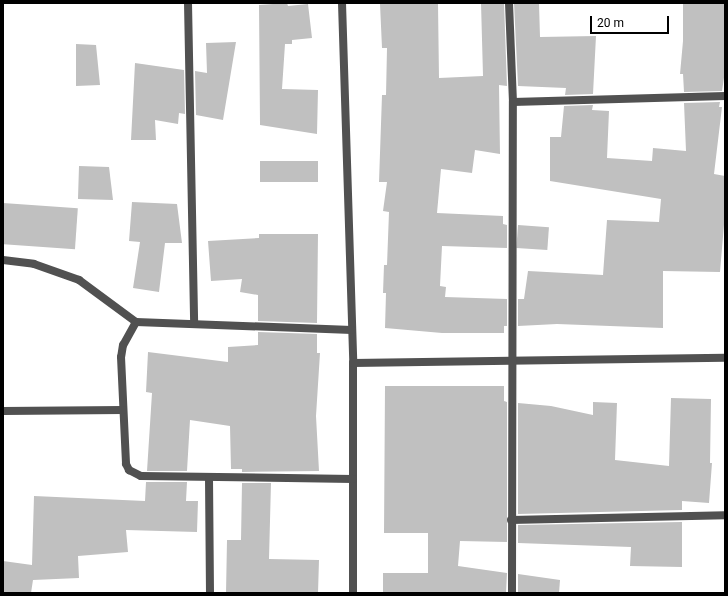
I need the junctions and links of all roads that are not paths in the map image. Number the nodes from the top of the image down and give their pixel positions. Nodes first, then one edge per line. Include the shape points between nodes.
1 (188, 3) edge
2 (342, 3) edge
3 (509, 3) edge
4 (725, 96) edge
5 (513, 102) junction
6 (3, 260) edge
7 (136, 322) junction
8 (194, 324) junction
9 (352, 330) junction
10 (725, 358) edge
11 (513, 359) junction
12 (353, 363) junction
13 (123, 410) junction
14 (3, 411) edge
15 (209, 478) junction
16 (352, 479) junction
17 (725, 515) edge
18 (511, 520) junction
19 (210, 593) edge
20 (352, 593) edge
21 (512, 593) edge

1 - 8 street
2 - 9 street
3 - 5 street
4 - 5 street
5 - 11 street
6 - 7 street via 34,264 79,280
7 - 8 street
7 - 13 street via 123,346 121,357
8 - 9 street
9 - 12 street
10 - 11 street
11 - 12 street
11 - 18 street
12 - 16 street
13 - 14 street
13 - 15 street via 126,464 129,470 141,476
15 - 16 street
15 - 19 street
16 - 20 street
17 - 18 street
18 - 21 street

